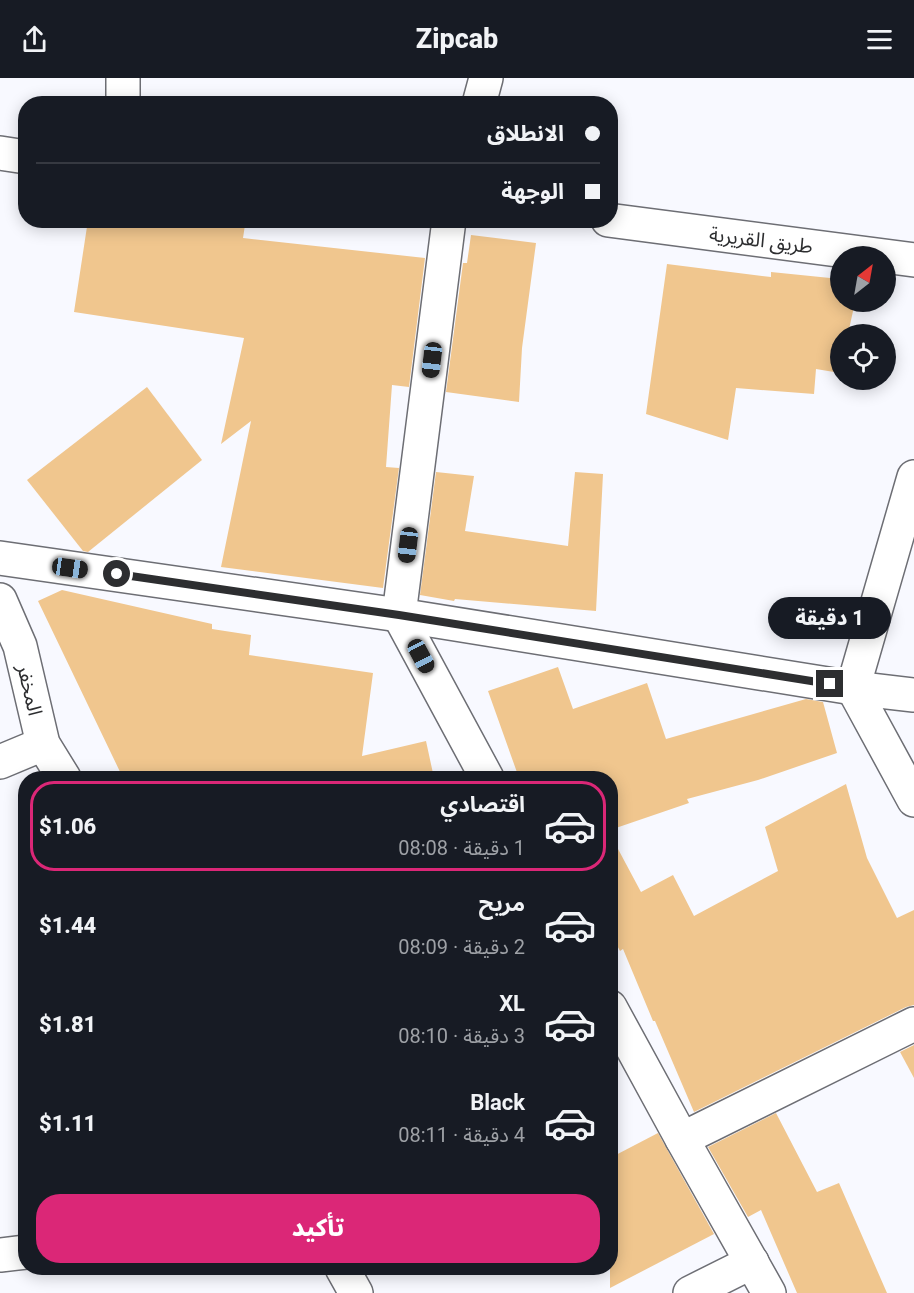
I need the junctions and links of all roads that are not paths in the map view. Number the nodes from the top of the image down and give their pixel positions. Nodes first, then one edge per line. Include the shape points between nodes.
1 (123, 78) edge
2 (486, 78) edge
3 (123, 96) edge
4 (481, 96) edge
5 (0, 153) edge
6 (18, 156) edge
7 (618, 221) edge
8 (448, 228) edge
9 (914, 260) edge
10 (914, 477) edge
11 (0, 558) edge
12 (0, 600) edge
13 (399, 615) junction
14 (853, 688) junction
15 (914, 695) edge
16 (43, 744) junction
17 (0, 762) edge
18 (60, 771) edge
19 (483, 771) edge
20 (914, 801) edge
21 (618, 1022) edge
22 (914, 1024) edge
23 (682, 1139) junction
24 (18, 1253) edge
25 (0, 1256) edge
26 (752, 1262) junction
27 (346, 1275) edge
28 (356, 1293) edge
29 (690, 1293) edge
30 (769, 1293) edge

1 - 3 street
2 - 4 street
5 - 6 street
7 - 9 street, طريق القريرية
8 - 13 street
10 - 14 street
11 - 13 street
12 - 16 street, المخفر via 20,646
13 - 14 street
13 - 19 street
14 - 15 street
14 - 20 street
16 - 17 street
16 - 18 street, المخفر
21 - 23 street
22 - 23 street
23 - 26 street
24 - 25 street
26 - 29 street
26 - 30 street
27 - 28 street

